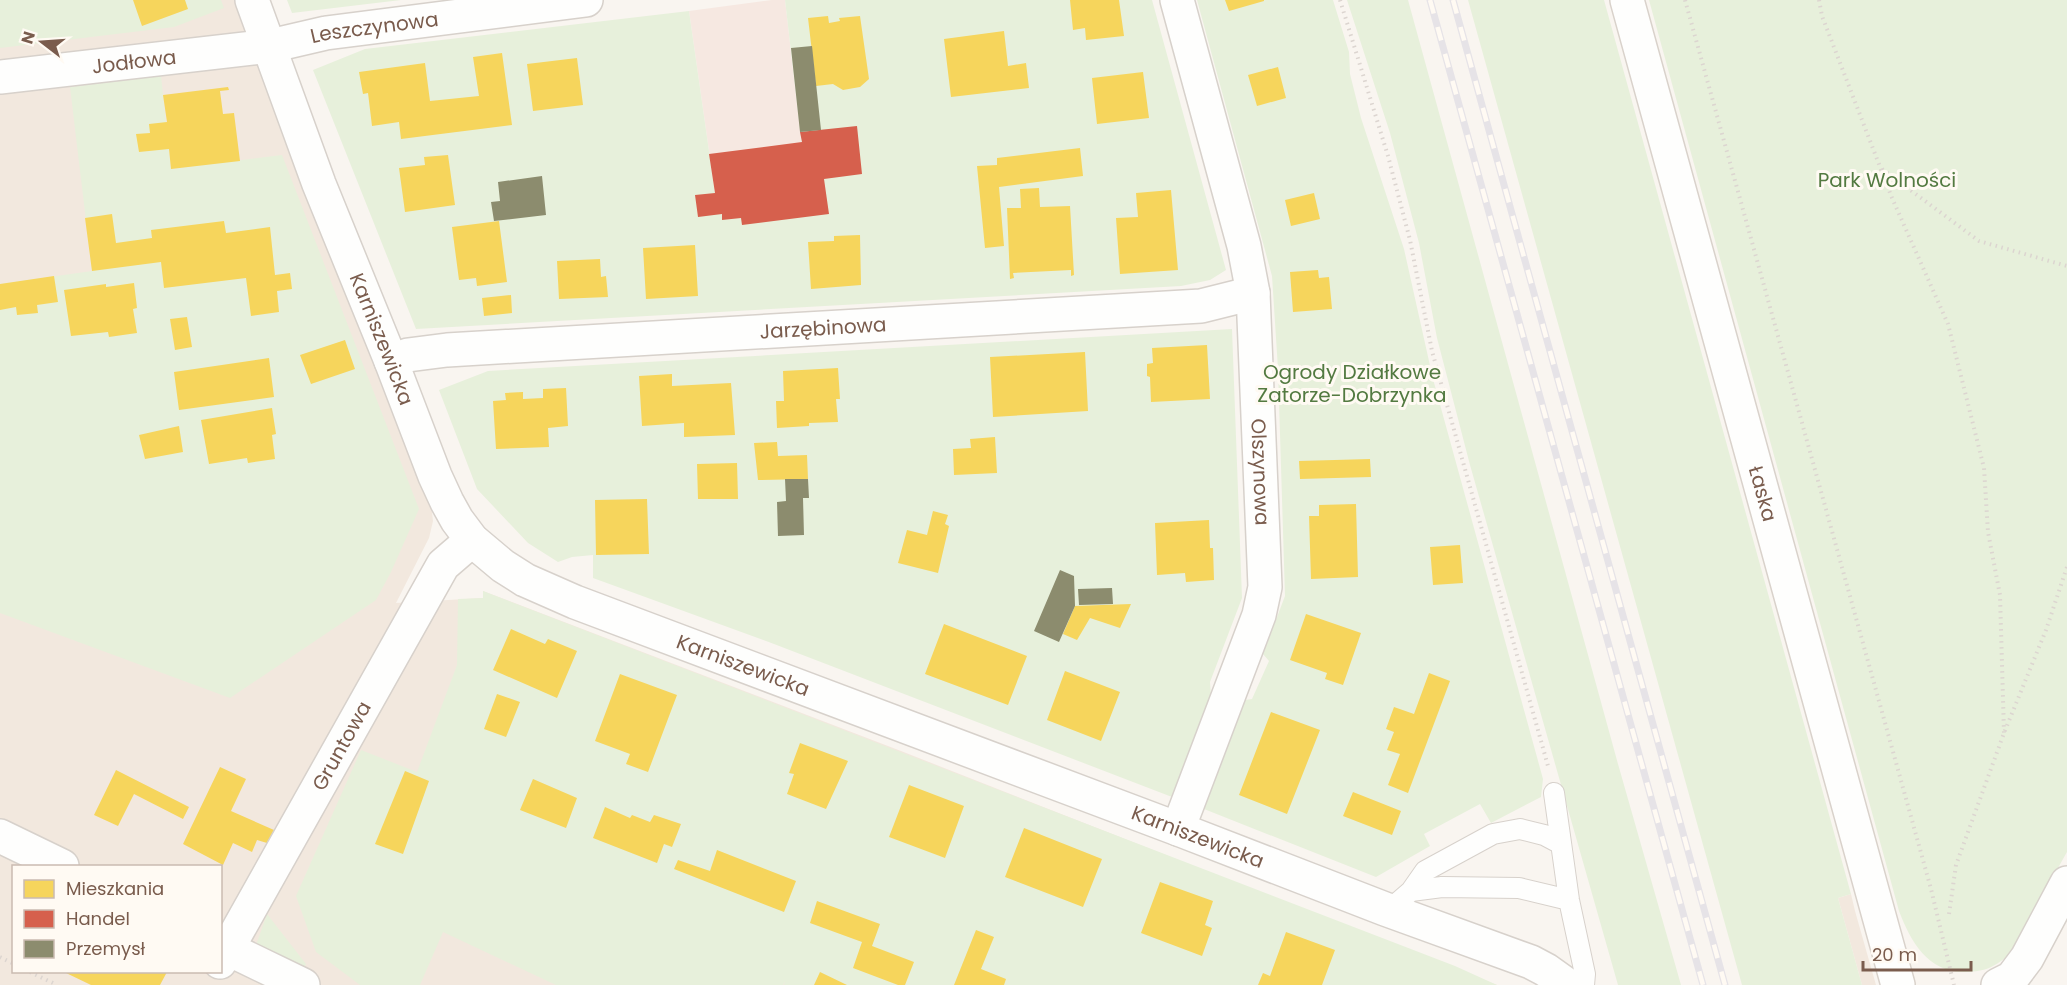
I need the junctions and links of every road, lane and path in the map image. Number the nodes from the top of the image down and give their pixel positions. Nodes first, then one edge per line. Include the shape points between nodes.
1 (252, 0) edge
2 (586, 0) edge
3 (1177, 0) edge
4 (1340, 0) edge
5 (1627, 0) edge
6 (1685, 0) edge
7 (1819, 0) edge
8 (270, 46) junction
9 (0, 77) edge
10 (1881, 169) junction
11 (2067, 266) edge
12 (1253, 293) junction
13 (391, 360) junction
14 (472, 540) junction
15 (2067, 567) edge
16 (2004, 733) junction
17 (1554, 793) joint
18 (1178, 829) junction
19 (0, 836) edge
20 (1561, 844) junction
21 (58, 865) edge
22 (2067, 883) edge
23 (1411, 891) junction
24 (1569, 900) junction
25 (1385, 909) junction
26 (1949, 914) dead end
27 (222, 955) edge
28 (222, 957) edge
29 (32, 973) edge
30 (57, 985) edge
31 (303, 985) edge
32 (1567, 985) edge
33 (1584, 985) edge
34 (1898, 985) edge
35 (1954, 985) edge
36 (1998, 985) edge

1 - 8 street, Karniszewicka
2 - 8 street, Leszczynowa via 326,33
3 - 12 street, Olszynowa via 1244,246
4 - 17 path via 1388,156 1432,351
5 - 34 street, Łaska
6 - 35 path via 1928,877
7 - 10 path
8 - 9 street, Jodłowa
8 - 13 street, Karniszewicka
10 - 11 path via 1979,241
10 - 16 path via 1948,324 1984,468 1988,532 2001,595
12 - 13 street, Jarzębinowa via 1201,306 447,350
12 - 18 street, Olszynowa via 1265,587 1259,615
13 - 14 street, Karniszewicka via 435,476
14 - 18 street, Karniszewicka via 525,580 575,602
14 - 27 street, Gruntowa via 443,565
15 - 16 path
16 - 26 path via 1956,865
17 - 20 lane
18 - 25 street, Karniszewicka
19 - 21 street
20 - 23 lane via 1521,829 1493,834 1425,871
20 - 24 lane
22 - 36 street via 2027,958 2012,978
23 - 24 lane via 1442,887 1519,888
23 - 25 lane
24 - 33 lane
25 - 32 street, Karniszewicka via 1531,962
28 - 31 street
29 - 30 path

